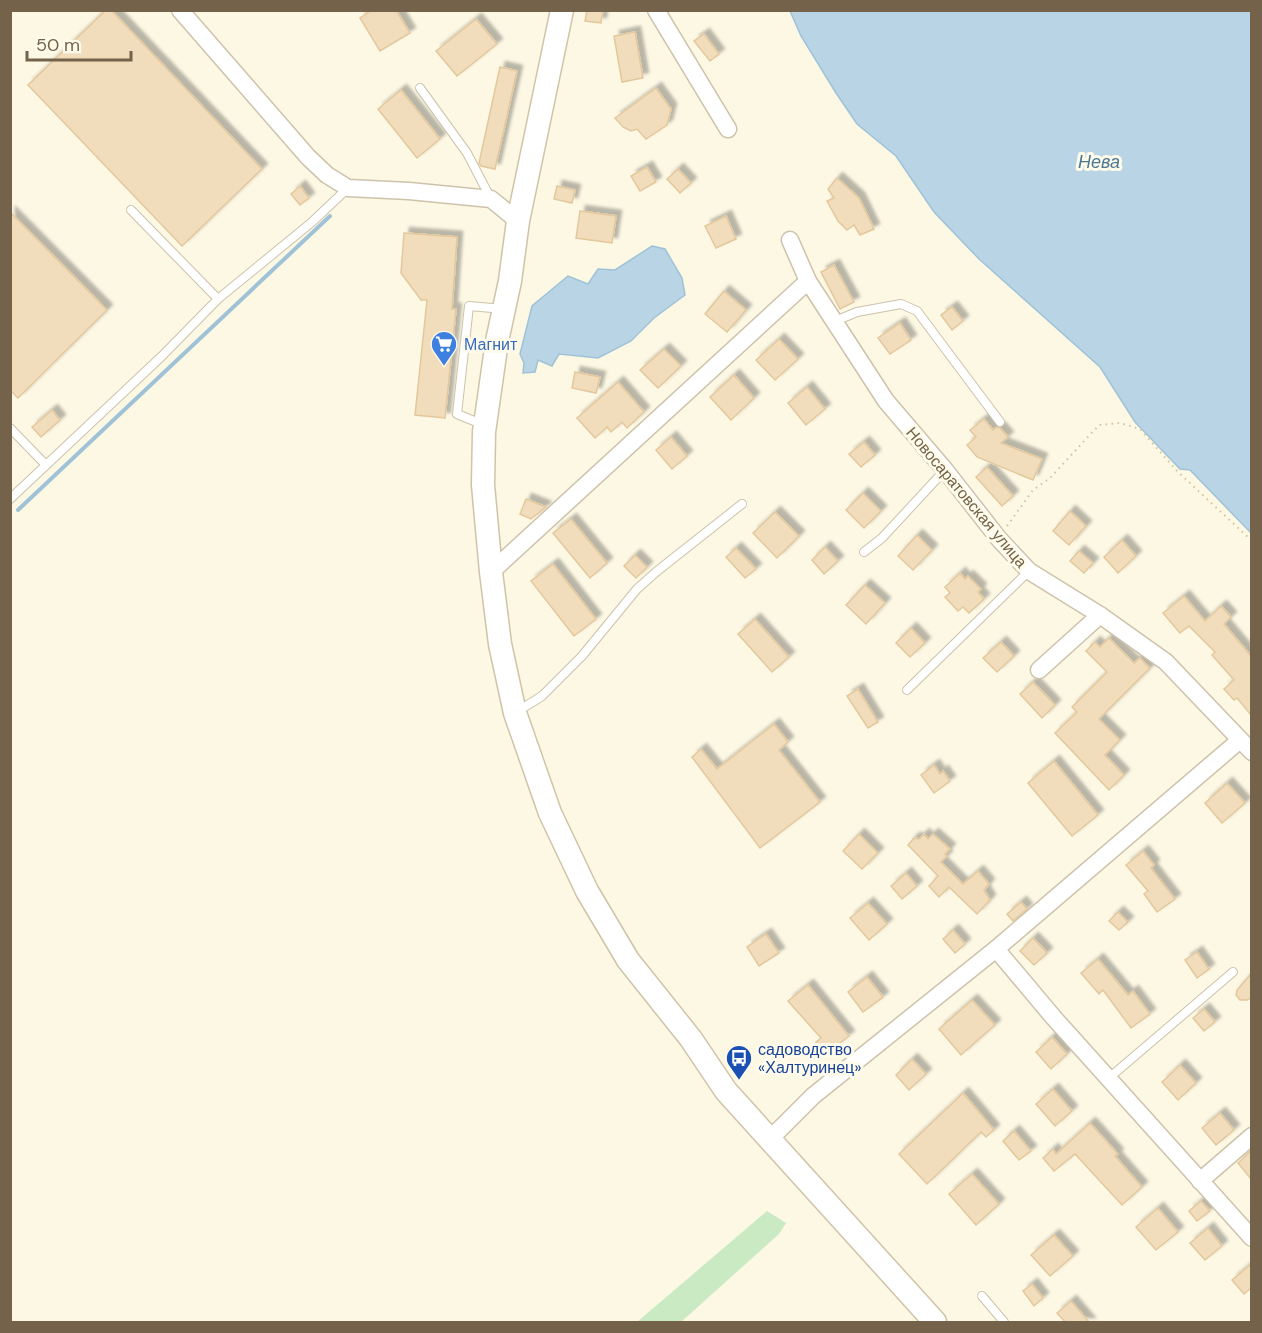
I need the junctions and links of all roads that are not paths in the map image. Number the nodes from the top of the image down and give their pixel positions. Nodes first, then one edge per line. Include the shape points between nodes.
1 (180, 10) edge
2 (562, 10) edge
3 (656, 10) edge
4 (420, 88) dead end
5 (728, 129) dead end
6 (348, 188) junction
7 (491, 199) junction
8 (131, 210) dead end
9 (518, 222) junction
10 (790, 240) dead end
11 (808, 281) junction
12 (218, 299) junction
13 (504, 309) junction
14 (835, 321) junction
15 (1000, 422) dead end
16 (485, 426) junction
17 (10, 428) edge
18 (46, 465) junction
19 (945, 470) junction
20 (10, 499) edge
21 (742, 504) dead end
22 (864, 552) dead end
23 (1029, 571) junction
24 (491, 572) junction
25 (1100, 615) junction
26 (1039, 670) dead end
27 (907, 690) dead end
28 (515, 713) junction
29 (1246, 746) edge
30 (996, 949) junction
31 (1233, 972) dead end
32 (1109, 1078) junction
33 (1251, 1136) edge
34 (770, 1139) junction
35 (1200, 1180) junction
36 (1251, 1238) edge
37 (982, 1296) dead end
38 (935, 1323) edge
39 (1004, 1323) edge

1 - 6 street via 308,157
2 - 9 main road
3 - 5 street
4 - 7 lane via 467,153
6 - 7 street
6 - 12 lane
7 - 9 street
8 - 12 lane
9 - 13 main road
10 - 11 street, Новосаратовская улица
11 - 14 street, Новосаратовская улица
11 - 24 street
12 - 18 lane
13 - 16 main road
13 - 16 lane via 469,306 457,414
14 - 15 lane via 857,312 902,304 918,311
14 - 19 street, Новосаратовская улица via 886,401
16 - 24 main road via 483,484
17 - 18 lane
18 - 20 lane
19 - 22 lane
19 - 23 street, Новосаратовская улица
21 - 28 lane via 656,572 542,696
23 - 25 street, Новосаратовская улица
23 - 27 lane
24 - 28 main road
25 - 26 street
25 - 29 street, Новосаратовская улица via 1166,662
28 - 34 main road via 550,813 606,926 726,1091
29 - 30 street
30 - 32 street
30 - 34 street via 813,1096
31 - 32 lane
32 - 35 street
33 - 35 street
34 - 38 main road
35 - 36 street
37 - 39 lane

